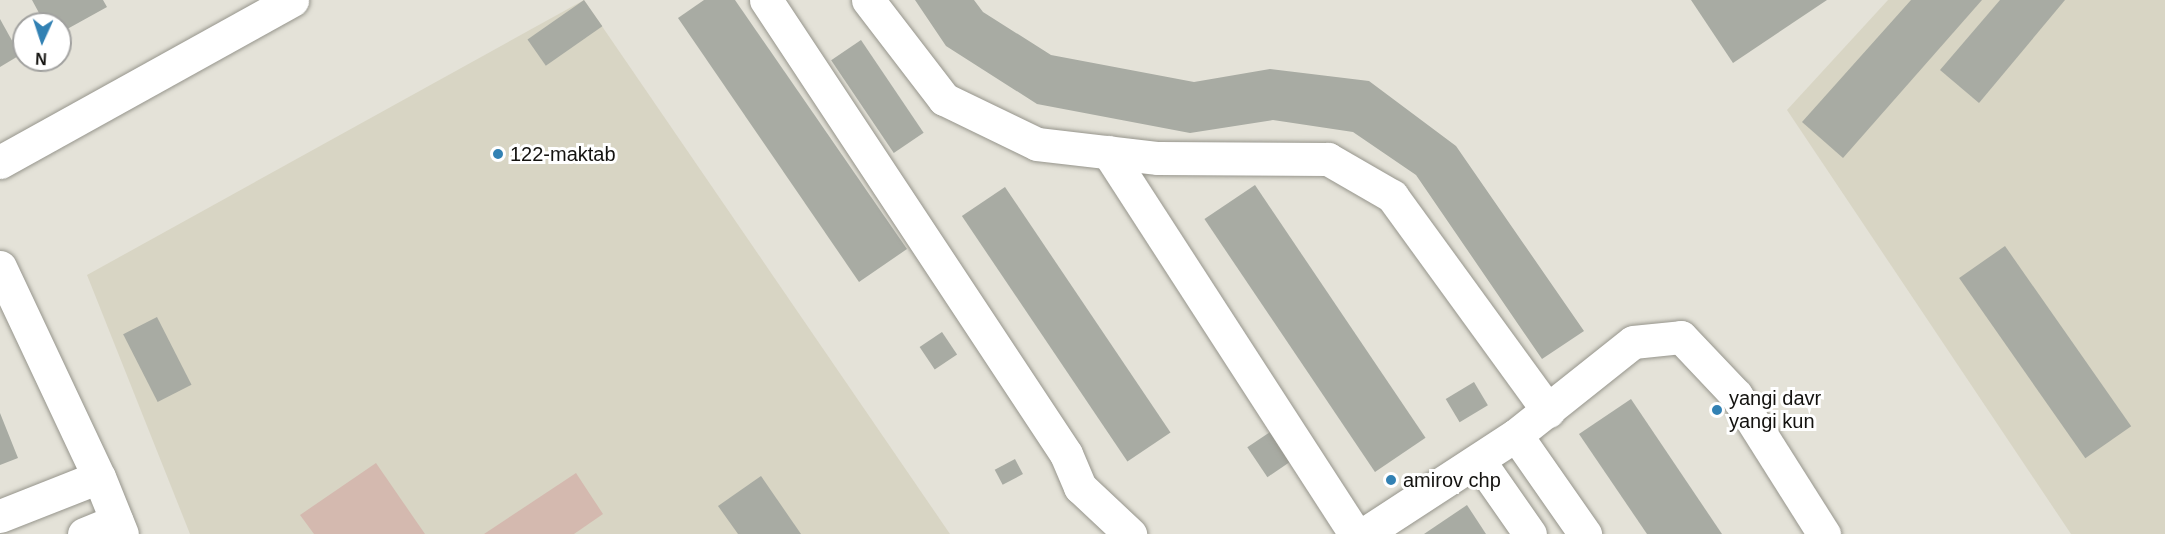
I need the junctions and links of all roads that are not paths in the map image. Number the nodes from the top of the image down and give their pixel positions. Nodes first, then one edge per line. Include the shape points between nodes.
1 (292, 0) edge
2 (766, 0) edge
3 (868, 0) edge
4 (1108, 152) junction
5 (0, 162) edge
6 (0, 267) edge
7 (1548, 411) junction
8 (1516, 435) junction
9 (1479, 461) junction
10 (99, 477) junction
11 (0, 516) edge
12 (119, 528) edge
13 (84, 534) edge
14 (1130, 534) edge
15 (1355, 534) edge
16 (1364, 534) edge
17 (1530, 534) edge
18 (1586, 534) edge
19 (1824, 534) edge

1 - 5 street
2 - 14 street via 1066,454 1080,487
3 - 4 street via 944,99 1036,144
4 - 7 street via 1240,161 1328,159 1392,196
4 - 15 street
6 - 10 street
7 - 8 street
7 - 19 street via 1633,342 1681,337 1736,395
8 - 9 street
8 - 18 street
9 - 16 street
9 - 17 street
10 - 11 street
10 - 12 street
12 - 13 street

